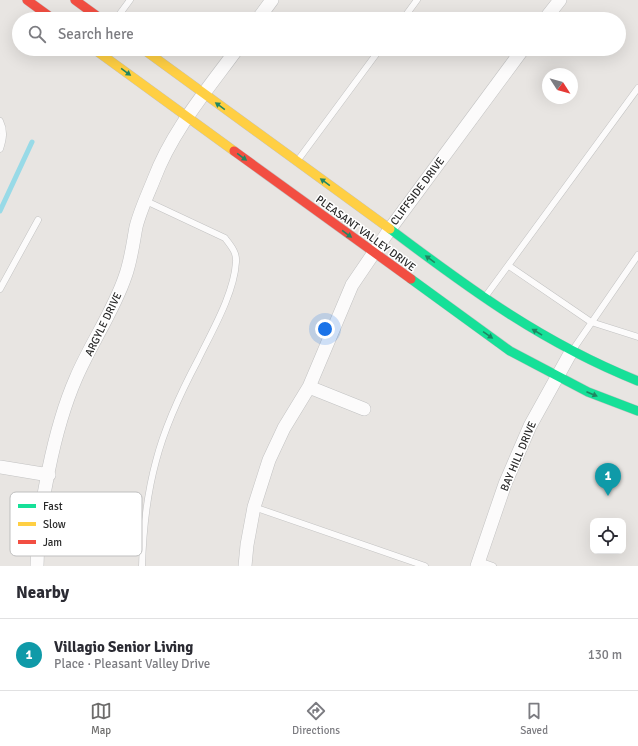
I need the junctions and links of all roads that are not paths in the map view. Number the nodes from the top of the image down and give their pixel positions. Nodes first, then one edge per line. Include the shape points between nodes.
1 (27, 0) edge
2 (75, 0) edge
3 (130, 0) edge
4 (272, 0) edge
5 (417, 0) edge
6 (560, 0) edge
7 (43, 12) edge
8 (91, 12) edge
9 (121, 12) edge
10 (263, 12) edge
11 (408, 12) edge
12 (551, 12) edge
13 (104, 56) edge
14 (152, 56) edge
15 (231, 56) edge
16 (375, 56) edge
17 (518, 56) edge
18 (638, 88) edge
19 (204, 94) junction
20 (188, 117) junction
21 (0, 121) edge
22 (0, 149) edge
23 (297, 162) junction
24 (146, 201) junction
25 (38, 220) dead end
26 (390, 229) junction
27 (373, 252) junction
28 (638, 255) edge
29 (509, 266) junction
30 (0, 290) edge
31 (484, 298) junction
32 (592, 322) junction
33 (638, 337) edge
34 (571, 352) junction
35 (556, 377) junction
36 (638, 381) edge
37 (309, 386) junction
38 (364, 409) dead end
39 (638, 411) edge
40 (0, 467) edge
41 (49, 474) junction
42 (46, 492) edge
43 (254, 507) junction
44 (38, 556) edge
45 (478, 564) edge
46 (37, 566) edge
47 (142, 566) edge
48 (245, 566) edge
49 (425, 566) edge
50 (493, 566) edge

1 - 7 street
2 - 8 street
3 - 9 lane
4 - 10 street
5 - 11 lane
6 - 12 street
13 -> 20 street, PLEASANT VALLEY DRIVE
14 - 19 street, PLEASANT VALLEY DRIVE
15 - 19 street, ARGYLE DRIVE
16 - 23 lane
17 - 26 street, CLIFFSIDE DRIVE
18 - 29 lane
19 - 20 street, ARGYLE DRIVE
23 -> 19 street, PLEASANT VALLEY DRIVE
20 - 24 street, ARGYLE DRIVE via 154,177
20 -> 27 street, PLEASANT VALLEY DRIVE
21 - 22 lane via 3,127
26 -> 23 street, PLEASANT VALLEY DRIVE
24 - 41 street, ARGYLE DRIVE via 136,226 126,277 76,378 67,402
24 - 47 lane via 225,238 233,248 236,260 234,276 216,326 172,413 156,461 148,504
25 - 30 lane
26 - 27 street, CLIFFSIDE DRIVE
31 -> 26 street, PLEASANT VALLEY DRIVE
27 -> 35 street, PLEASANT VALLEY DRIVE via 510,351
27 - 37 street, CLIFFSIDE DRIVE via 352,285
28 - 32 lane
29 - 31 lane
29 - 32 lane
34 -> 31 street, PLEASANT VALLEY DRIVE
32 - 33 lane
32 - 34 lane
34 - 35 street, BAY HILL DRIVE
34 - 36 street, PLEASANT VALLEY DRIVE via 598,366
35 -> 39 street, PLEASANT VALLEY DRIVE
35 - 45 street, BAY HILL DRIVE via 530,426 505,484
37 - 38 street
37 - 43 street, CLIFFSIDE DRIVE via 284,428 269,460
40 - 41 street
41 - 42 street, ARGYLE DRIVE
43 - 48 street, CLIFFSIDE DRIVE
43 - 49 lane
44 - 46 street, ARGYLE DRIVE
45 - 50 lane

